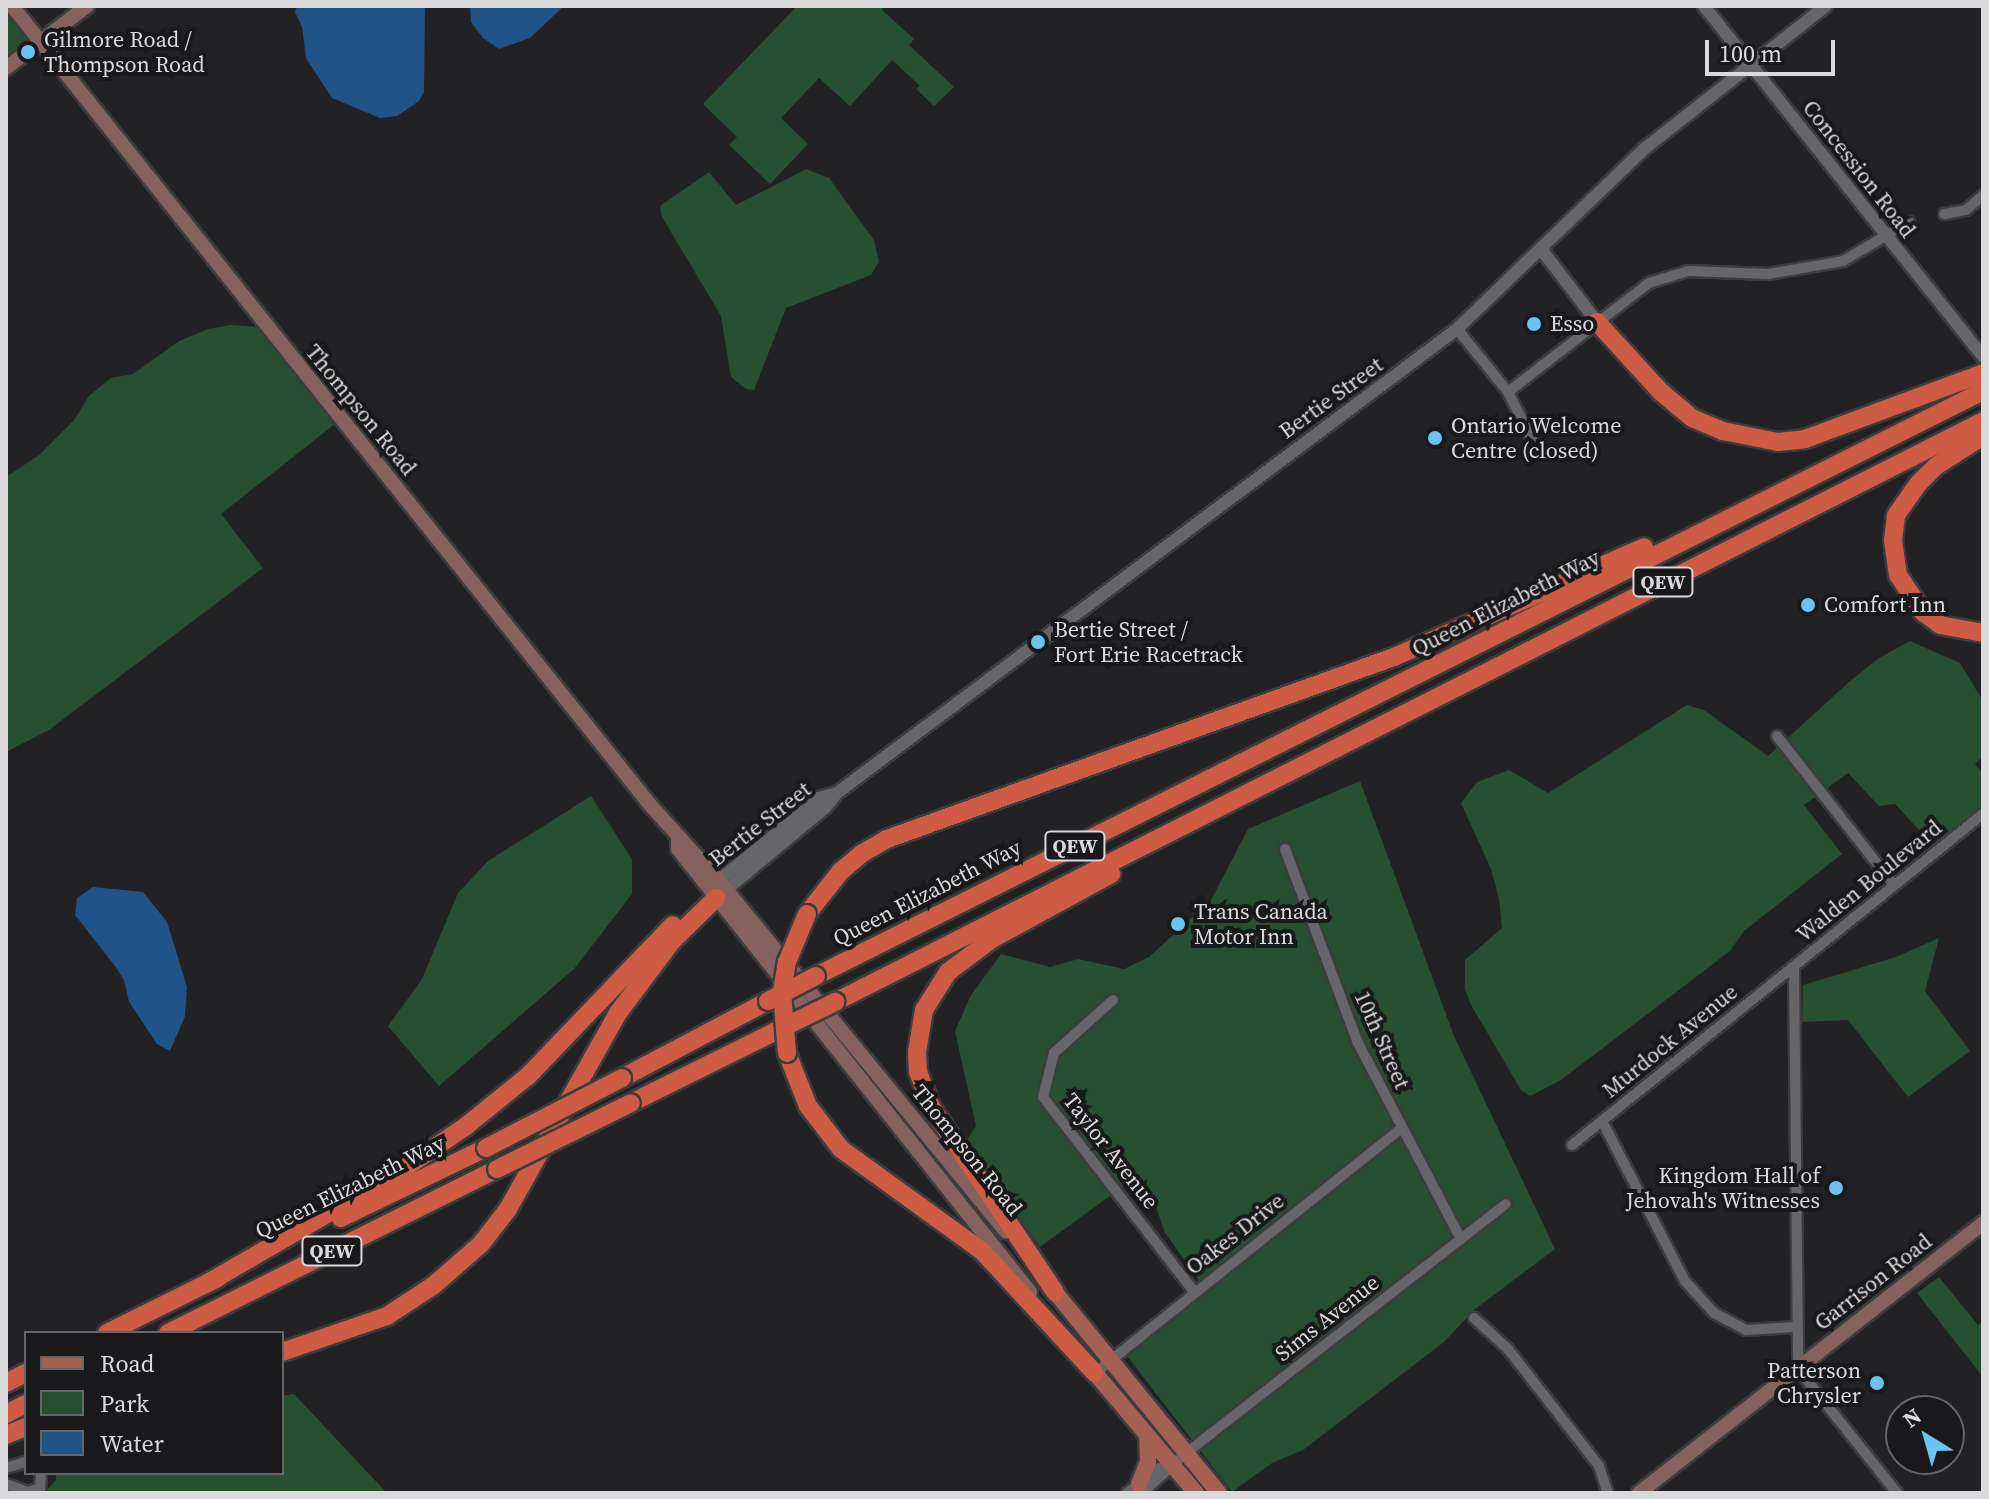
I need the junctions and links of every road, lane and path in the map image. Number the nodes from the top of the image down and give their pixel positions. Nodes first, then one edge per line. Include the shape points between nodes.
1 (12, 6) edge
2 (87, 6) edge
3 (1704, 6) edge
4 (1826, 6) edge
5 (39, 44) junction
6 (1751, 65) junction
7 (6, 68) edge
8 (1983, 195) edge
9 (1944, 214) dead end
10 (1909, 222) dead end
11 (1887, 236) junction
12 (1541, 249) junction
13 (1597, 322) junction
14 (1457, 329) junction
15 (1983, 357) edge
16 (1983, 373) edge
17 (1983, 391) edge
18 (1508, 392) junction
19 (1955, 393) junction
20 (1981, 427) edge
21 (1539, 453) dead end
22 (1787, 489) junction
23 (1983, 633) edge
24 (1777, 736) dead end
25 (1296, 766) junction
26 (1983, 814) edge
27 (1285, 849) dead end
28 (1894, 885) junction
29 (718, 890) junction
30 (1794, 968) junction
31 (1113, 1000) dead end
32 (1602, 1121) junction
33 (1401, 1129) junction
34 (1572, 1145) dead end
35 (1506, 1204) dead end
36 (1983, 1223) edge
37 (1461, 1239) junction
38 (206, 1284) junction
39 (1055, 1292) junction
40 (1194, 1292) junction
41 (1474, 1318) dead end
42 (1795, 1327) junction
43 (111, 1331) edge
44 (172, 1331) edge
45 (284, 1351) edge
46 (1112, 1360) junction
47 (1798, 1369) junction
48 (1095, 1373) junction
49 (24, 1374) edge
50 (6, 1383) edge
51 (24, 1405) edge
52 (6, 1414) edge
53 (1147, 1435) junction
54 (1186, 1453) junction
55 (1172, 1464) junction
56 (41, 1475) edge
57 (6, 1484) edge
58 (1136, 1490) edge
59 (1196, 1493) edge
60 (1219, 1493) edge
61 (1608, 1493) edge
62 (1639, 1493) edge
63 (1897, 1493) edge

1 - 5 main road, Thompson Road
2 - 5 main road
3 - 6 street, Concession Road
4 - 6 street, Bertie Street
5 - 7 main road
5 - 29 main road, Thompson Road via 678,839 678,849
6 - 11 street, Concession Road
6 - 12 street, Bertie Street via 1644,149
8 - 9 street via 1966,210
10 - 11 street
11 - 13 street via 1843,261 1809,269 1768,274 1688,271 1664,277
11 - 15 street, Concession Road
12 - 13 street
12 - 14 street, Bertie Street
13 - 18 street
13 - 19 highway via 1692,418 1752,438 1805,439
14 - 18 street
14 - 29 street, Bertie Street via 837,793
16 - 19 highway
17 - 19 highway, Queen Elizabeth Way / QEW
18 - 21 street
19 - 22 highway, Queen Elizabeth Way / QEW
20 - 23 highway via 1918,484 1896,516 1893,540 1898,575 1923,612 1940,625
20 - 25 highway, QEW
22 - 38 highway, Queen Elizabeth Way / QEW, bridge via 816,976 486,1148
22 - 48 highway, bridge via 1394,657 887,839 841,871 807,914 787,962 782,992 787,1053 808,1106 841,1149 982,1251
24 - 28 street
25 - 39 highway via 1224,813 992,939 948,972 924,1010 918,1072 931,1107
25 - 44 highway, QEW, bridge
26 - 28 street, Walden Boulevard
27 - 33 street, 10th Street via 1357,1041
28 - 30 street, Walden Boulevard
29 - 38 highway via 528,1076 466,1126 396,1174
29 - 39 main road, Thompson Road
29 - 45 highway via 618,1013 508,1209 481,1244 387,1316
29 - 48 main road, Thompson Road
30 - 32 street, Murdock Avenue
30 - 42 street, Walden Boulevard
31 - 40 street, Taylor Avenue via 1054,1053 1043,1097
32 - 34 street, Murdock Avenue
32 - 42 street via 1685,1281 1714,1313 1746,1330
33 - 37 street, 10th Street
33 - 40 street, Oakes Drive
35 - 37 street, Sims Avenue
36 - 47 main road, Garrison Road
37 - 54 street, Sims Avenue
38 - 43 highway, Queen Elizabeth Way / QEW
39 - 46 main road, Thompson Road
40 - 46 street, Oakes Drive
41 - 61 street via 1508,1349 1599,1466
42 - 47 street, Walden Boulevard
46 - 48 street, Oakes Drive
46 - 54 main road, Thompson Road
47 - 62 main road, Garrison Road
47 - 63 street
48 - 53 main road, Thompson Road
49 - 50 highway
51 - 52 highway
53 - 55 main road, Thompson Road
53 - 58 main road via 1148,1462
54 - 55 street, Sims Avenue
54 - 60 main road, Thompson Road
55 - 58 street, Sims Avenue via 1164,1475
55 - 59 main road, Thompson Road
56 - 57 street via 40,1488 28,1492

